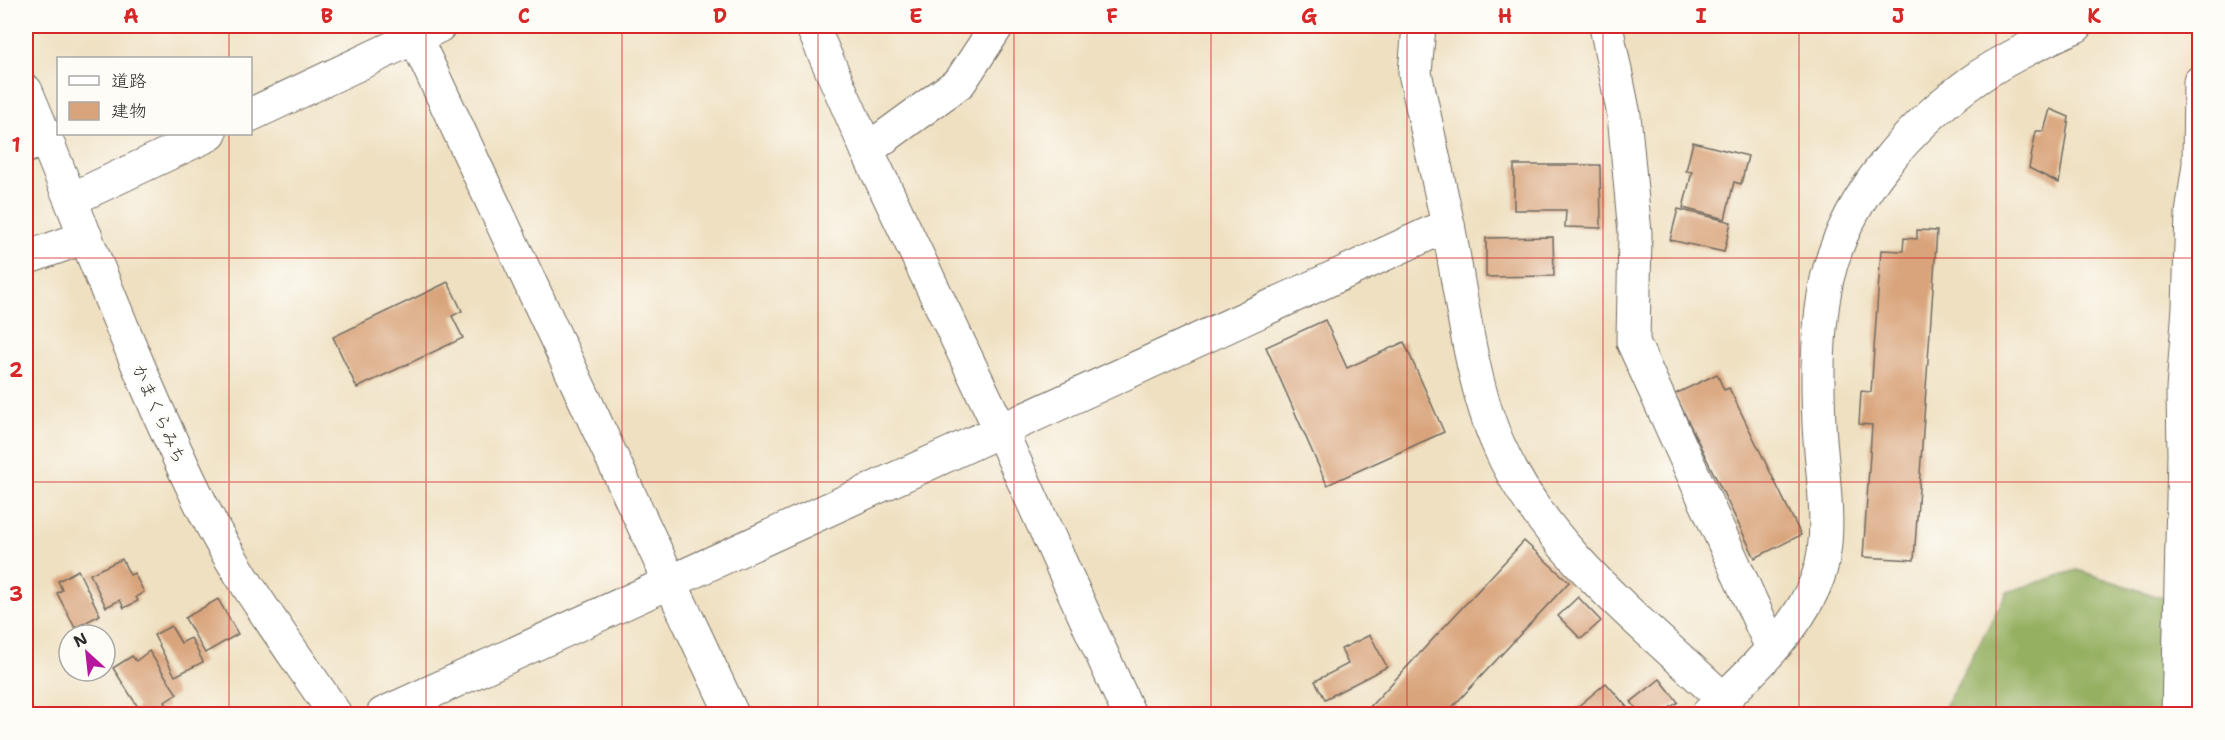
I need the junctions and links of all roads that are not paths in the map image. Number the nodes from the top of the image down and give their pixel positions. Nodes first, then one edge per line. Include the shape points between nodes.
1 (812, 26) edge
2 (997, 26) edge
3 (1419, 26) edge
4 (1606, 26) edge
5 (2076, 26) edge
6 (427, 31) edge
7 (2199, 82) edge
8 (26, 91) edge
9 (252, 114) edge
10 (208, 135) edge
11 (867, 150) junction
12 (38, 151) edge
13 (2199, 164) edge
14 (72, 199) junction
15 (1448, 225) junction
16 (86, 237) junction
17 (26, 258) edge
18 (2194, 309) edge
19 (1002, 431) junction
20 (2192, 457) edge
21 (671, 582) junction
22 (2190, 614) edge
23 (1772, 648) junction
24 (1716, 707) edge
25 (335, 714) edge
26 (383, 714) edge
27 (732, 714) edge
28 (1129, 714) edge
29 (2178, 714) edge

1 - 11 street
2 - 11 street via 960,82
3 - 15 street via 1415,73
4 - 23 street via 1624,114 1635,233 1633,342
5 - 23 street via 1980,76 1937,110 1899,148 1863,195 1841,236 1828,278 1818,341 1826,523 1819,576 1801,615
6 - 9 street
6 - 21 street
7 - 13 street
8 - 12 street, かまくらみち
10 - 14 street
11 - 19 street
12 - 14 street, かまくらみち
13 - 18 street via 2192,214
14 - 16 street, かまくらみち
15 - 19 street
15 - 24 street via 1479,382 1498,446 1531,506 1571,554
16 - 17 street
16 - 25 street, かまくらみち via 198,499 256,597
18 - 20 street via 2183,390
19 - 21 street
19 - 28 street
20 - 22 street
21 - 26 street
21 - 27 street
22 - 29 street
23 - 24 street

